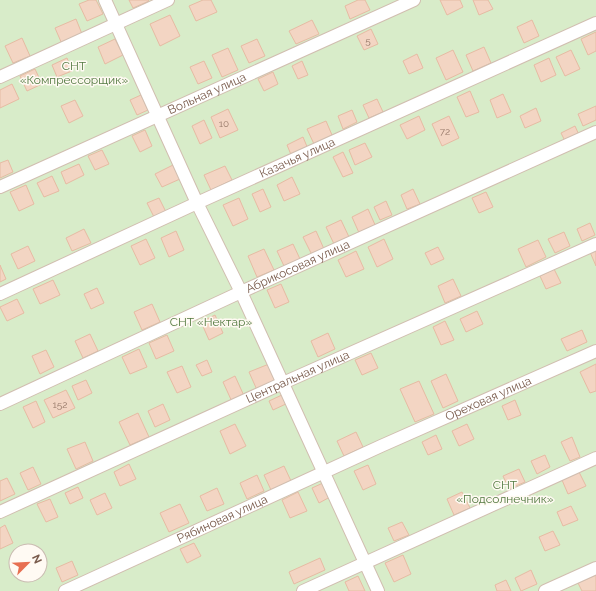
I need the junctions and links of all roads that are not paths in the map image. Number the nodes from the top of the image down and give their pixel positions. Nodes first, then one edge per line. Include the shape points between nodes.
1 (106, 0) edge
2 (168, 0) edge
3 (414, 0) edge
4 (596, 23) edge
5 (116, 24) junction
6 (0, 77) edge
7 (158, 115) junction
8 (596, 132) edge
9 (0, 187) edge
10 (197, 203) junction
11 (596, 244) edge
12 (241, 292) junction
13 (0, 294) edge
14 (596, 351) edge
15 (283, 383) junction
16 (0, 404) edge
17 (381, 446) joint
18 (596, 458) edge
19 (324, 473) junction
20 (0, 512) edge
21 (365, 563) junction
22 (596, 568) edge
23 (65, 591) edge
24 (303, 591) edge
25 (378, 591) edge
26 (545, 591) edge

1 - 5 street
2 - 5 street
3 - 7 street, Вольная улица
4 - 10 street, Казачья улица
5 - 6 street
5 - 7 street
7 - 9 street, Вольная улица
7 - 10 street
8 - 12 street, Абрикосовая улица
10 - 12 street
10 - 13 street, Казачья улица
11 - 15 street, Центральная улица
12 - 15 street
12 - 16 street, Абрикосовая улица
14 - 17 street, Ореховая улица
15 - 19 street
15 - 20 street, Центральная улица
17 - 19 street, Рябиновая улица
18 - 21 street
19 - 21 street
19 - 23 street, Рябиновая улица
21 - 24 street
21 - 25 street
22 - 26 street

